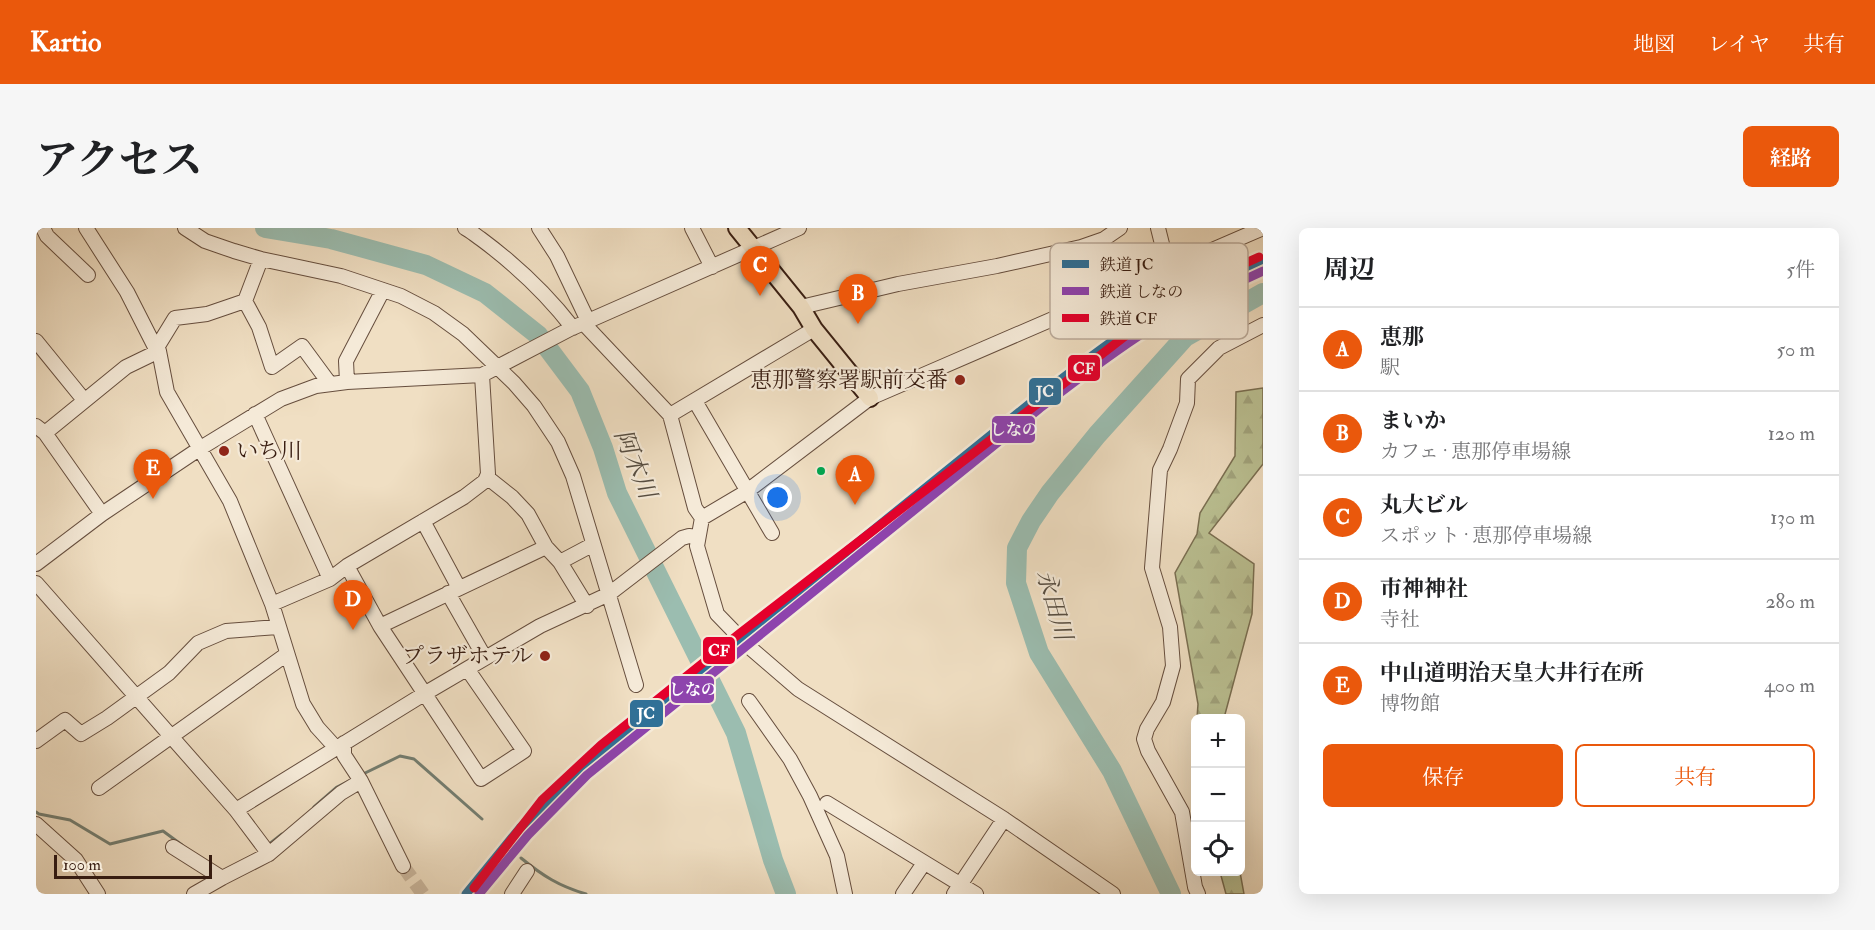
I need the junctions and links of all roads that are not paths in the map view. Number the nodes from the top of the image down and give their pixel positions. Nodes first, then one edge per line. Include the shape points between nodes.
1 (43, 228) edge
2 (86, 228) edge
3 (185, 228) edge
4 (468, 228) edge
5 (539, 228) edge
6 (692, 228) edge
7 (736, 228) edge
8 (799, 228) edge
9 (1120, 228) edge
10 (1158, 228) edge
11 (1263, 228) edge
12 (1092, 243) edge
13 (1162, 243) edge
14 (1227, 243) edge
15 (753, 249) junction
16 (1050, 254) edge
17 (261, 259) junction
18 (712, 267) junction
19 (87, 275) dead end
20 (383, 290) junction
21 (245, 300) junction
22 (801, 307) junction
23 (1050, 319) edge
24 (588, 321) junction
25 (1263, 325) edge
26 (572, 328) junction
27 (814, 328) junction
28 (1248, 333) edge
29 (1236, 339) edge
30 (36, 341) edge
31 (157, 350) junction
32 (496, 368) junction
33 (482, 375) junction
34 (347, 382) junction
35 (330, 384) junction
36 (870, 398) junction
37 (84, 400) junction
38 (695, 401) junction
39 (255, 414) junction
40 (670, 415) junction
41 (40, 430) edge
42 (199, 449) junction
43 (488, 478) junction
44 (746, 492) junction
45 (102, 514) junction
46 (702, 518) junction
47 (423, 521) junction
48 (772, 533) dead end
49 (698, 537) junction
50 (592, 545) junction
51 (546, 548) junction
52 (561, 562) junction
53 (36, 564) edge
54 (347, 566) junction
55 (330, 579) junction
56 (36, 583) edge
57 (454, 590) junction
58 (609, 594) junction
59 (272, 604) junction
60 (587, 606) junction
61 (380, 626) junction
62 (278, 627) junction
63 (287, 654) junction
64 (485, 658) junction
65 (468, 670) junction
66 (636, 685) dead end
67 (424, 694) junction
68 (136, 696) junction
69 (749, 701) dead end
70 (173, 736) junction
71 (36, 741) edge
72 (340, 746) junction
73 (358, 777) junction
74 (99, 788) dead end
75 (827, 803) dead end
76 (236, 810) junction
77 (1004, 819) junction
78 (36, 824) edge
79 (173, 847) dead end
80 (269, 854) junction
81 (924, 863) junction
82 (403, 866) tunnel mouth
83 (527, 871) dead end
84 (222, 878) junction
85 (957, 890) edge
86 (98, 894) edge
87 (194, 894) edge
88 (512, 894) edge
89 (845, 894) edge
90 (903, 894) edge
91 (976, 894) edge
92 (1113, 894) edge
93 (1198, 894) edge

1 - 19 street
2 - 31 street via 127,292
3 - 17 street via 205,241
4 - 26 street via 532,281
5 - 24 street
6 - 18 street
7 - 15 main road
8 - 15 street
9 - 12 street
10 - 13 street
11 - 14 street
15 - 18 street
15 - 22 main road
16 - 22 street
17 - 20 street via 341,276
17 - 21 street
18 - 24 street
20 - 32 street via 434,313 470,340
20 - 34 street via 346,361
21 - 31 street via 207,314 176,318
21 - 35 street via 272,367 302,346
22 - 27 main road
23 - 36 street
24 - 26 street
24 - 40 street via 586,327
25 - 28 street
26 - 32 street
27 - 36 main road
27 - 38 street
29 - 93 street via 1219,348 1188,379 1187,403 1160,470 1152,568 1170,627 1173,666 1163,702 1144,739 1182,812
30 - 37 street
31 - 37 street via 126,367
31 - 42 street via 167,392
32 - 33 street
32 - 50 street via 534,406 558,442 573,476
33 - 34 street
33 - 43 street
34 - 35 street
35 - 39 street via 300,391
36 - 44 street
37 - 41 street
38 - 40 street
38 - 44 street
39 - 42 street
39 - 55 street
40 - 46 street via 695,508
41 - 45 street
42 - 45 street
42 - 59 street via 230,501
43 - 47 street
43 - 51 street via 528,514
44 - 46 street
44 - 48 street
45 - 53 street
46 - 49 street
47 - 54 street
47 - 57 street
49 - 58 street via 689,536 676,543
49 - 77 street via 697,546 717,614 761,657 798,689
50 - 52 street
50 - 58 street
51 - 52 street
51 - 57 street
52 - 60 street
54 - 55 street
54 - 61 street
55 - 59 street
56 - 68 street
57 - 61 street
57 - 64 street
58 - 60 street
58 - 66 street
59 - 62 street
60 - 64 street via 540,626
61 - 67 street
62 - 63 street
62 - 68 street via 226,631 198,643 169,673
63 - 70 street
63 - 72 street via 303,704 317,727
64 - 65 street
65 - 67 street
65 - 67 street via 524,751 481,779
67 - 72 street
68 - 70 street
68 - 71 street via 81,734 66,720
69 - 89 street via 810,795 837,856
70 - 74 street
70 - 76 street
72 - 73 street
72 - 76 street
73 - 80 street
73 - 82 street
75 - 81 street
76 - 80 street
77 - 85 street
77 - 92 street
78 - 86 street via 76,860
79 - 84 street
80 - 84 street
81 - 85 street
81 - 90 street
83 - 88 street
84 - 87 street
85 - 91 street

